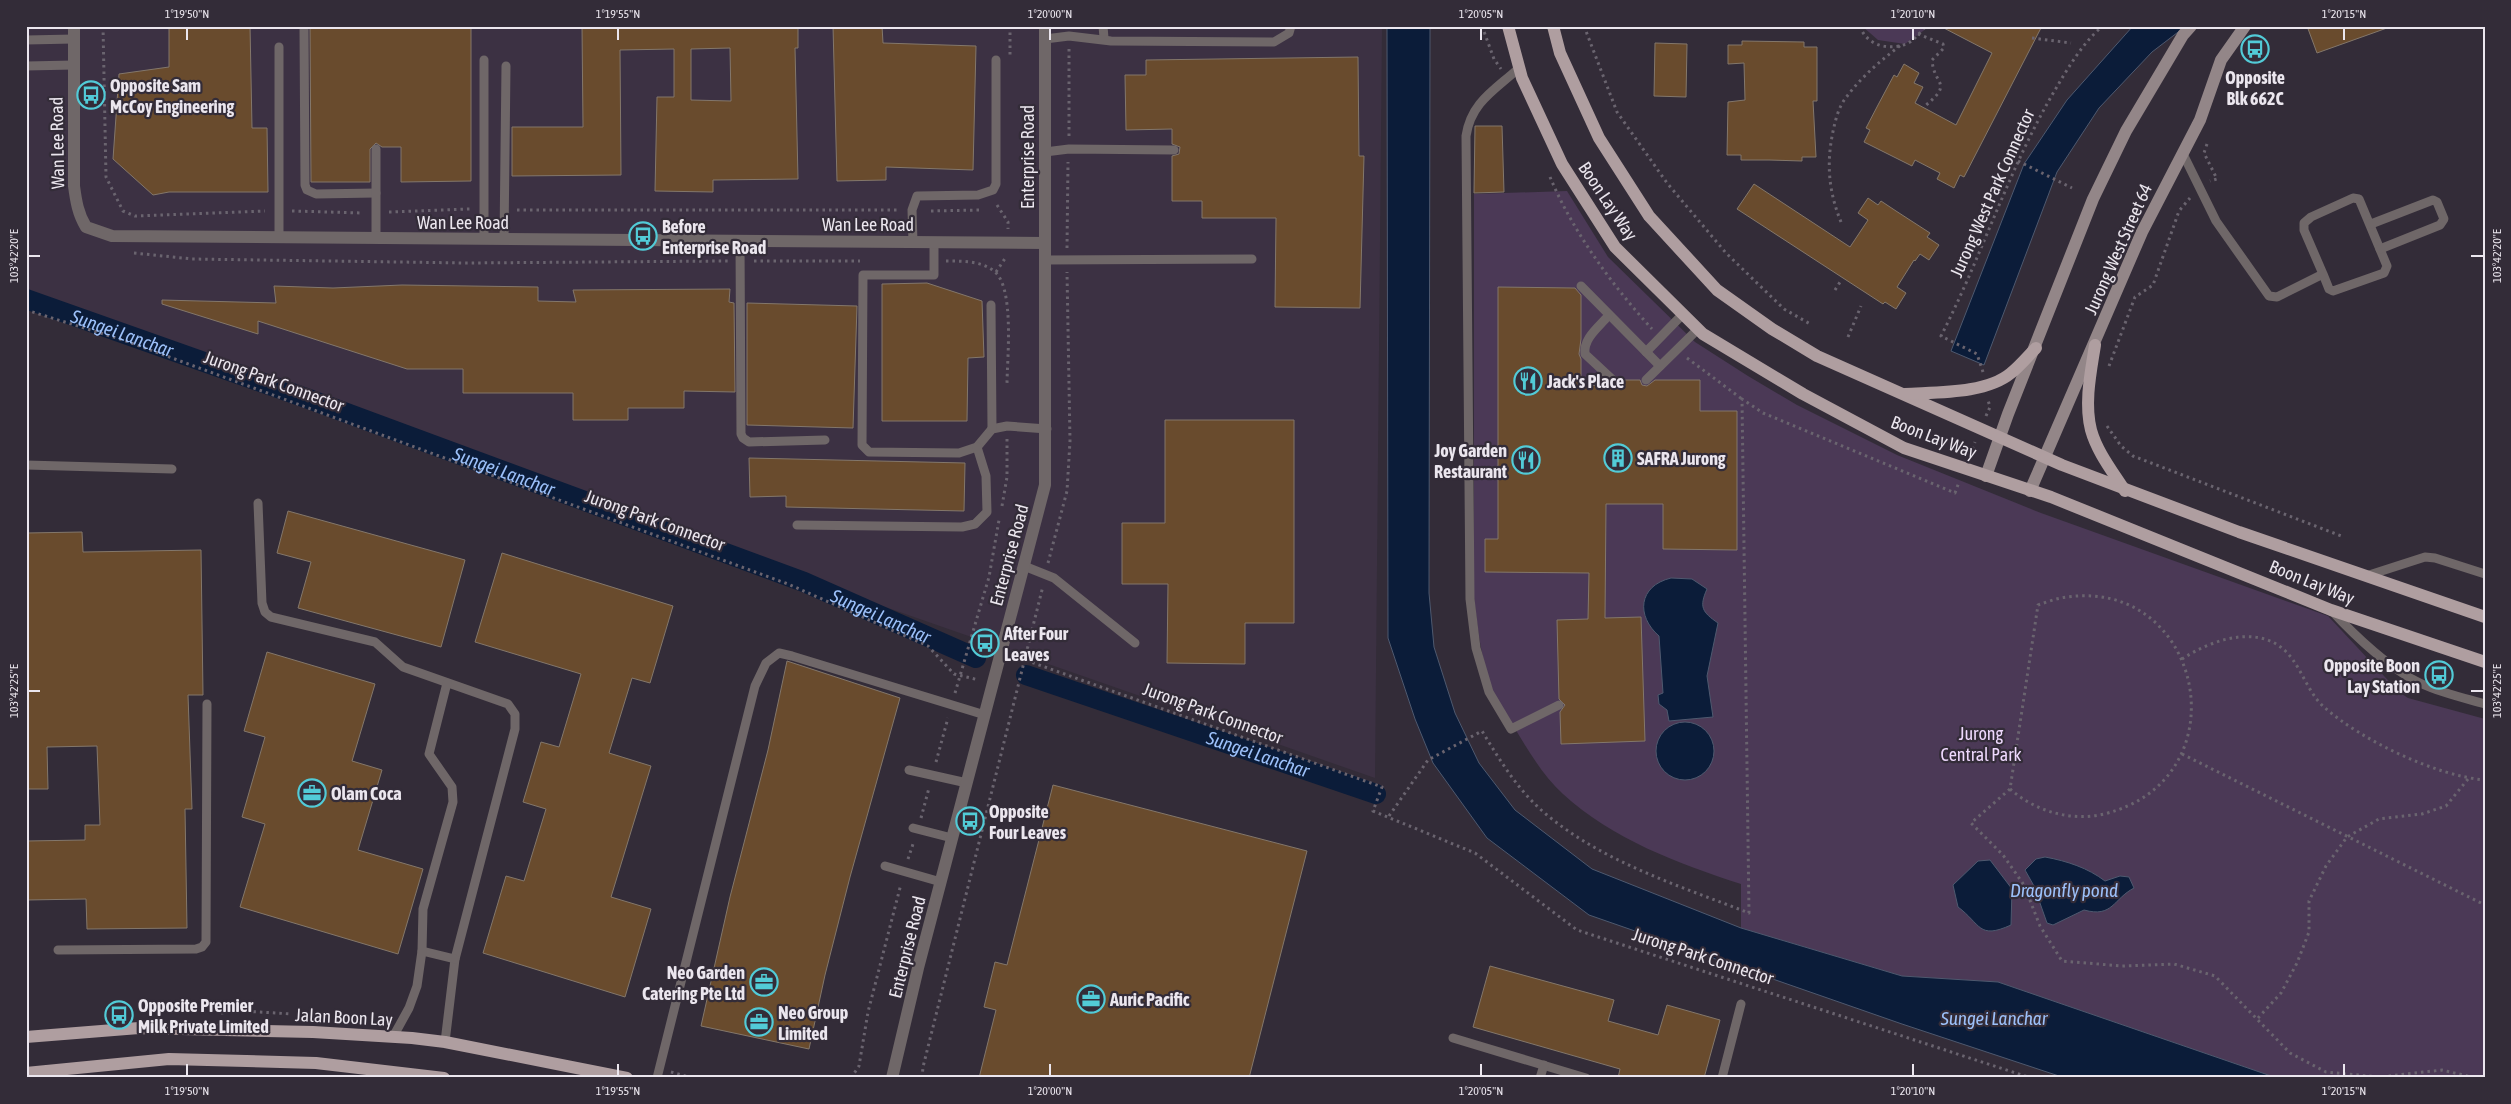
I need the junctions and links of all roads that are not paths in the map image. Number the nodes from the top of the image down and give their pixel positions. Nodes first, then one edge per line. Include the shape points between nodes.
1 (1103, 26) edge
2 (1291, 26) edge
3 (1508, 26) edge
4 (1553, 26) edge
5 (2191, 26) edge
6 (2245, 26) edge
7 (304, 28) dead end
8 (74, 32) edge
9 (1045, 33) edge
10 (1104, 38) junction
11 (26, 40) edge
12 (279, 47) dead end
13 (484, 60) dead end
14 (996, 60) dead end
15 (74, 65) junction
16 (26, 66) edge
17 (506, 66) dead end
18 (1519, 68) junction
19 (376, 148) dead end
20 (1174, 150) dead end
21 (1045, 152) junction
22 (2183, 154) junction
23 (376, 193) junction
24 (2372, 224) junction
25 (280, 238) junction
26 (376, 239) junction
27 (484, 240) junction
28 (504, 240) junction
29 (740, 240) junction
30 (913, 242) junction
31 (934, 242) junction
32 (1045, 243) junction
33 (2380, 250) junction
34 (1252, 259) dead end
35 (1045, 260) junction
36 (2323, 274) junction
37 (1581, 286) dead end
38 (991, 304) dead end
39 (1683, 314) junction
40 (1608, 316) junction
41 (1698, 329) junction
42 (2095, 344) junction
43 (2036, 348) junction
44 (1646, 352) junction
45 (1660, 366) junction
46 (1614, 380) dead end
47 (1646, 380) dead end
48 (1903, 394) junction
49 (992, 429) junction
50 (1047, 429) junction
51 (2000, 436) junction
52 (825, 440) dead end
53 (977, 447) junction
54 (2045, 457) junction
55 (26, 465) edge
56 (172, 469) dead end
57 (1986, 476) junction
58 (2030, 491) junction
59 (2125, 491) junction
60 (258, 503) dead end
61 (797, 525) dead end
62 (1024, 566) junction
63 (2485, 574) edge
64 (2366, 576) junction
65 (2331, 610) junction
66 (2485, 617) edge
67 (1135, 643) dead end
68 (2485, 662) edge
69 (447, 682) junction
70 (207, 704) dead end
71 (2485, 704) edge
72 (1559, 705) dead end
73 (985, 715) junction
74 (910, 770) dead end
75 (967, 783) junction
76 (913, 828) dead end
77 (952, 838) junction
78 (885, 866) dead end
79 (941, 882) junction
80 (58, 950) dead end
81 (422, 950) junction
82 (455, 959) junction
83 (1741, 1004) dead end
84 (392, 1036) junction
85 (26, 1037) edge
86 (1453, 1038) dead end
87 (445, 1042) junction
88 (1544, 1065) junction
89 (26, 1073) edge
90 (444, 1078) edge
91 (627, 1078) edge
92 (657, 1078) edge
93 (892, 1078) edge
94 (1540, 1078) edge
95 (1586, 1078) edge
96 (1722, 1078) edge

1 - 10 lane
2 - 10 lane via 1289,33 1274,42 1111,41
3 - 18 main road, Boon Lay Way
4 - 48 main road, Boon Lay Way via 1560,52 1599,138 1648,216 1717,290 1817,356
5 - 43 street via 2126,131 2093,199
6 - 22 street, Jurong West Street 64 via 2221,60 2200,120
7 - 23 lane via 307,190 316,194
8 - 11 lane
8 - 15 street, Wan Lee Road
9 - 10 lane
9 - 21 street, Enterprise Road
12 - 25 lane
13 - 27 lane
14 - 30 lane via 996,184 993,190 978,195 917,196 912,210
15 - 16 lane
15 - 25 street, Wan Lee Road via 74,186 80,217 86,227 119,237
17 - 28 lane
18 - 39 main road, Boon Lay Way via 1562,164 1615,247
18 - 72 lane via 1477,104 1466,136 1470,599 1476,648 1490,692 1511,729
19 - 23 lane
20 - 21 lane
21 - 32 street, Enterprise Road
22 - 36 lane via 2216,221 2269,296 2277,297
22 - 42 street, Jurong West Street 64 via 2142,232
23 - 26 lane
24 - 33 lane
24 - 33 lane via 2433,200 2444,219 2440,225
24 - 36 lane via 2356,198 2304,223
25 - 26 street, Wan Lee Road
26 - 27 street, Wan Lee Road
27 - 28 street, Wan Lee Road
28 - 29 street, Wan Lee Road
29 - 30 street, Wan Lee Road
29 - 52 lane via 741,434 750,442
30 - 31 street, Wan Lee Road
31 - 32 street, Wan Lee Road
31 - 53 lane via 934,275 864,276 862,445 869,452 959,453
32 - 35 street, Enterprise Road
33 - 36 lane via 2387,266 2384,273 2333,291
34 - 35 lane
35 - 50 street, Enterprise Road
37 - 40 lane
38 - 49 lane
39 - 41 main road, Boon Lay Way
39 - 44 lane
40 - 44 lane
40 - 46 lane via 1584,348 1585,354
41 - 45 lane
41 - 57 main road, Boon Lay Way via 1803,394 1904,448
42 - 54 street, Jurong West Street 64
42 - 59 main road via 2088,400 2091,429
43 - 48 main road via 2010,374 1985,386
43 - 51 street
44 - 45 lane
45 - 47 lane
48 - 51 main road, Boon Lay Way
49 - 50 lane via 1007,426
49 - 53 lane
50 - 62 street, Enterprise Road via 1045,485
51 - 54 main road, Boon Lay Way
51 - 57 street
53 - 61 lane via 986,476 987,512 975,524 962,527
54 - 58 street, Jurong West Street 64
54 - 59 main road, Boon Lay Way
55 - 56 lane
57 - 58 main road, Boon Lay Way
58 - 65 main road, Boon Lay Way via 2116,522
59 - 64 main road, Boon Lay Way
60 - 69 lane via 265,612 271,617 374,642 403,667
62 - 67 lane via 1054,578
62 - 73 street, Enterprise Road
63 - 64 lane via 2425,557
64 - 66 main road, Boon Lay Way
65 - 68 main road, Boon Lay Way
65 - 71 lane via 2358,639 2409,677
69 - 81 lane via 430,754 452,787 453,802 423,909
69 - 82 lane via 508,704 516,720
70 - 80 lane via 206,942 196,949
73 - 75 street, Enterprise Road
73 - 92 lane via 792,656 779,654 766,664 755,686
74 - 75 lane
75 - 77 street, Enterprise Road
76 - 77 lane
77 - 79 street, Enterprise Road
78 - 79 lane
79 - 93 street, Enterprise Road
81 - 82 lane
81 - 84 lane via 417,986 409,1008
82 - 87 lane
83 - 96 lane
84 - 85 main road, Jalan Boon Lay via 139,1028
84 - 87 main road, Jalan Boon Lay
86 - 88 lane
87 - 91 main road, Jalan Boon Lay
88 - 94 lane
88 - 95 lane
89 - 90 main road via 170,1059 316,1063

